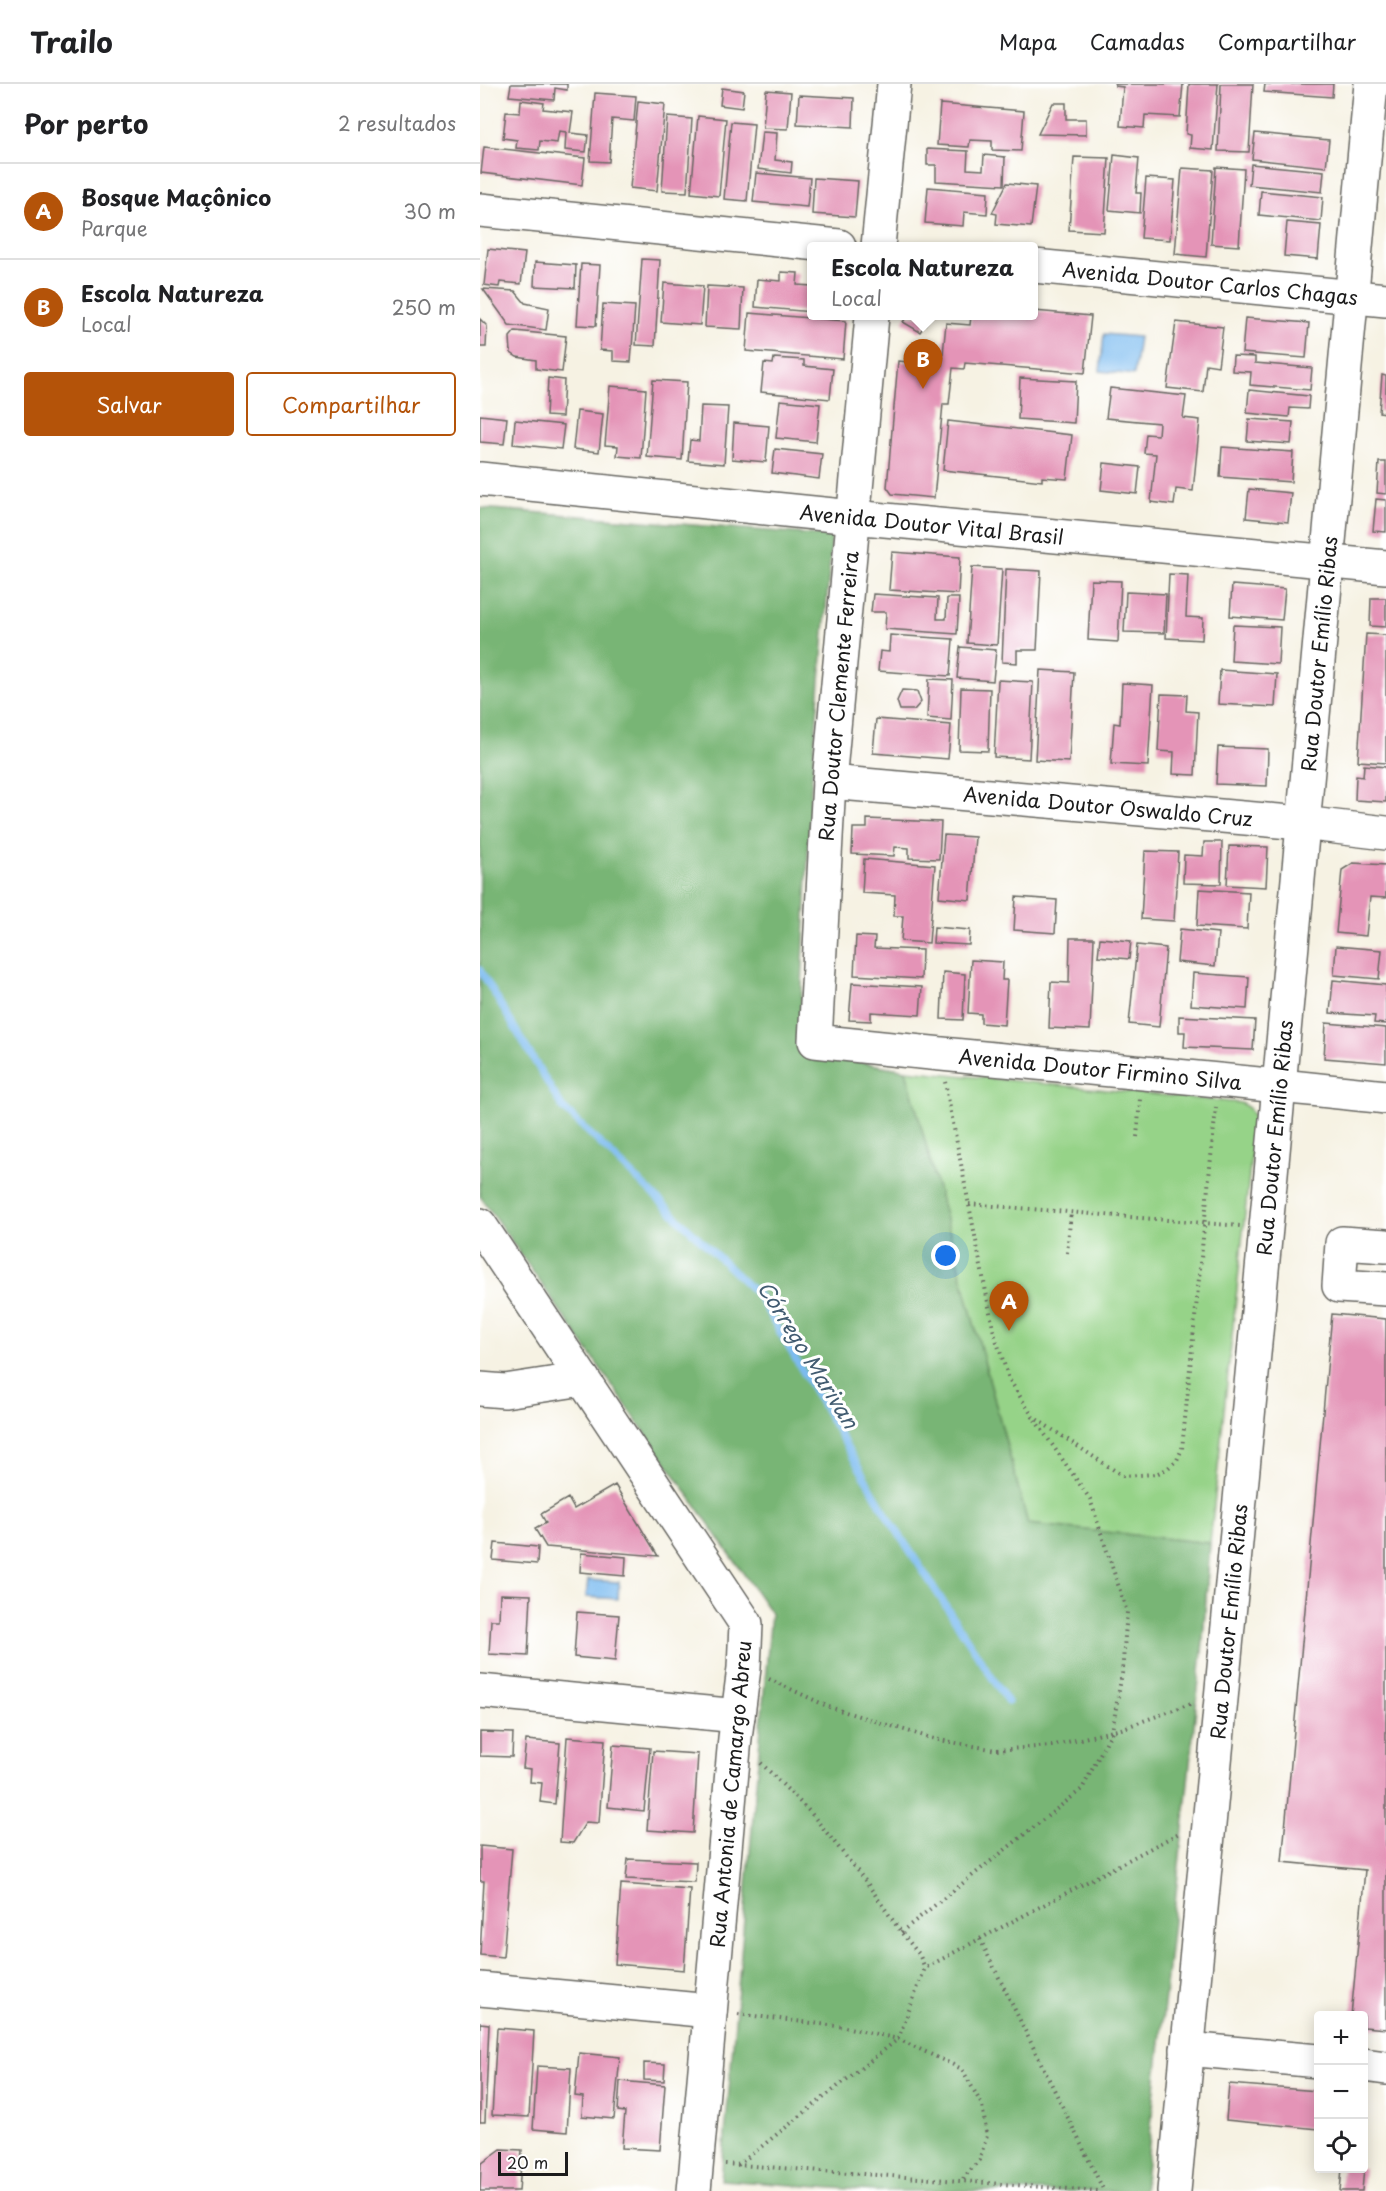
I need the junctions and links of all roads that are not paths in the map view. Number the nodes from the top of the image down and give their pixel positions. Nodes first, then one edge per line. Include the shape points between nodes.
1 (894, 84) edge
2 (1371, 84) edge
3 (480, 210) edge
4 (878, 242) edge
5 (807, 243) edge
6 (1038, 266) edge
7 (1352, 297) junction
8 (1386, 300) edge
9 (872, 320) edge
10 (480, 479) edge
11 (853, 517) junction
12 (1329, 561) junction
13 (1386, 567) edge
14 (829, 782) junction
15 (1302, 824) junction
16 (1386, 833) edge
17 (815, 1041) joint
18 (1278, 1085) junction
19 (1386, 1097) edge
20 (480, 1225) edge
21 (1386, 1246) edge
22 (1386, 1289) edge
23 (584, 1379) junction
24 (480, 1389) edge
25 (480, 1691) edge
26 (737, 1727) junction
27 (480, 1989) edge
28 (710, 2011) junction
29 (1187, 2049) junction
30 (1314, 2061) edge
31 (1368, 2065) edge
32 (1386, 2067) edge
33 (696, 2177) edge
34 (1174, 2191) edge

1 - 4 street
2 - 7 street, Rua Doutor Emílio Ribas
3 - 5 street
6 - 7 street, Avenida Doutor Carlos Chagas
7 - 8 street, Avenida Doutor Carlos Chagas
7 - 12 street, Rua Doutor Emílio Ribas
9 - 11 street, Rua Doutor Clemente Ferreira
10 - 11 street, Avenida Doutor Vital Brasil
11 - 12 street, Avenida Doutor Vital Brasil
11 - 14 street, Rua Doutor Clemente Ferreira
12 - 13 street, Avenida Doutor Vital Brasil
12 - 15 street, Rua Doutor Emílio Ribas
14 - 15 street, Avenida Doutor Oswaldo Cruz
14 - 17 street, Rua Doutor Clemente Ferreira
15 - 16 street, Avenida Doutor Oswaldo Cruz
15 - 18 street, Rua Doutor Emílio Ribas
17 - 18 street, Avenida Doutor Firmino Silva
18 - 19 street, Avenida Doutor Firmino Silva
18 - 29 street, Rua Doutor Emílio Ribas
20 - 23 street, Rua Antonia de Camargo Abreu
21 - 22 street via 1342,1243 1339,1286
23 - 24 street via 505,1391
23 - 26 street, Rua Antonia de Camargo Abreu via 746,1624
25 - 26 street
26 - 28 street, Rua Antonia de Camargo Abreu
27 - 28 street
28 - 33 street, Rua Antonia de Camargo Abreu
29 - 30 street
29 - 34 street, Rua Doutor Emílio Ribas
31 - 32 street

